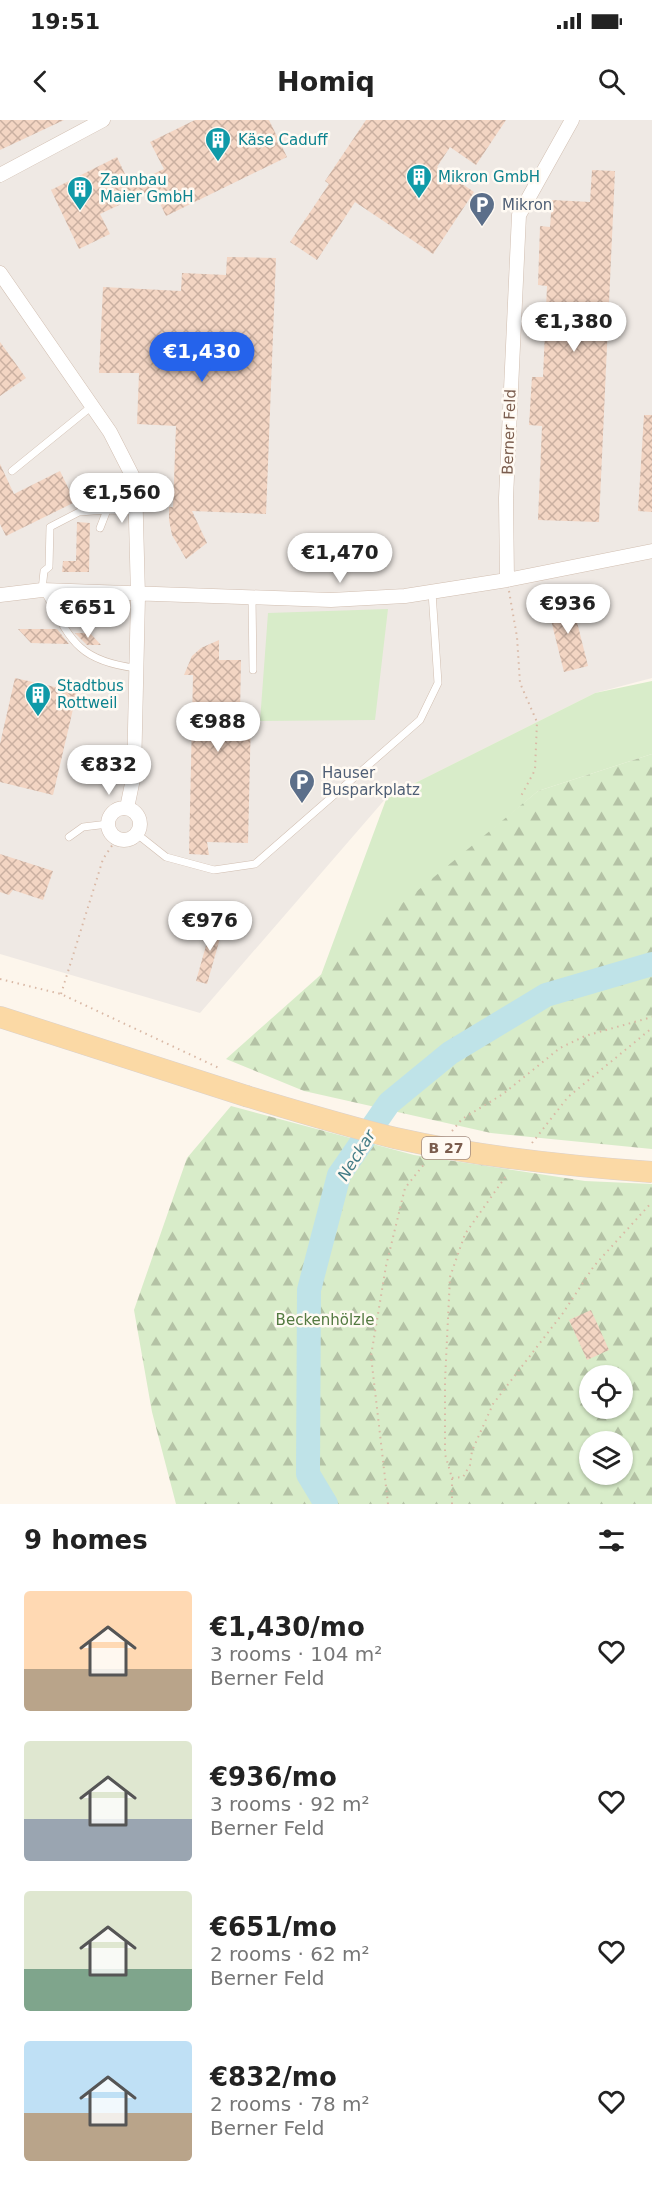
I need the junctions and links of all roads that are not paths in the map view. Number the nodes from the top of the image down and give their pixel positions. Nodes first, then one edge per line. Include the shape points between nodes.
1 (103, 120) edge
2 (574, 120) edge
3 (0, 175) edge
4 (0, 273) edge
5 (92, 406) junction
6 (12, 471) dead end
7 (107, 510) junction
8 (137, 510) junction
9 (100, 528) dead end
10 (652, 551) edge
11 (507, 580) junction
12 (0, 585) edge
13 (27, 590) junction
14 (43, 590) junction
15 (432, 592) junction
16 (138, 593) junction
17 (0, 595) edge
18 (252, 598) junction
19 (136, 668) junction
20 (253, 670) dead end
21 (127, 808) junction
22 (108, 824) junction
23 (136, 834) junction
24 (69, 837) dead end
25 (0, 1017) edge
26 (652, 1172) edge

1 - 3 street
2 - 11 street, Berner Feld via 519,215 506,498
4 - 5 street
5 - 6 lane
5 - 8 street via 135,481
7 - 8 lane
7 - 9 lane
7 - 14 lane via 80,512 50,527 49,567 44,571
8 - 16 street
10 - 11 street
11 - 15 street
12 - 13 street
13 - 14 street
13 - 17 street
14 - 16 street
14 - 19 lane via 77,647 94,658
15 - 18 street via 331,600
15 - 23 lane via 438,683 420,720 255,864 214,870 166,857
16 - 18 street
16 - 19 street
18 - 20 lane
19 - 21 street via 134,774
21 - 22 street via 114,812
21 - 23 street via 136,812 140,820
22 - 23 street via 117,838 127,839
22 - 24 lane via 83,827
25 - 26 main road, B 27, bridge via 345,1125 456,1150

